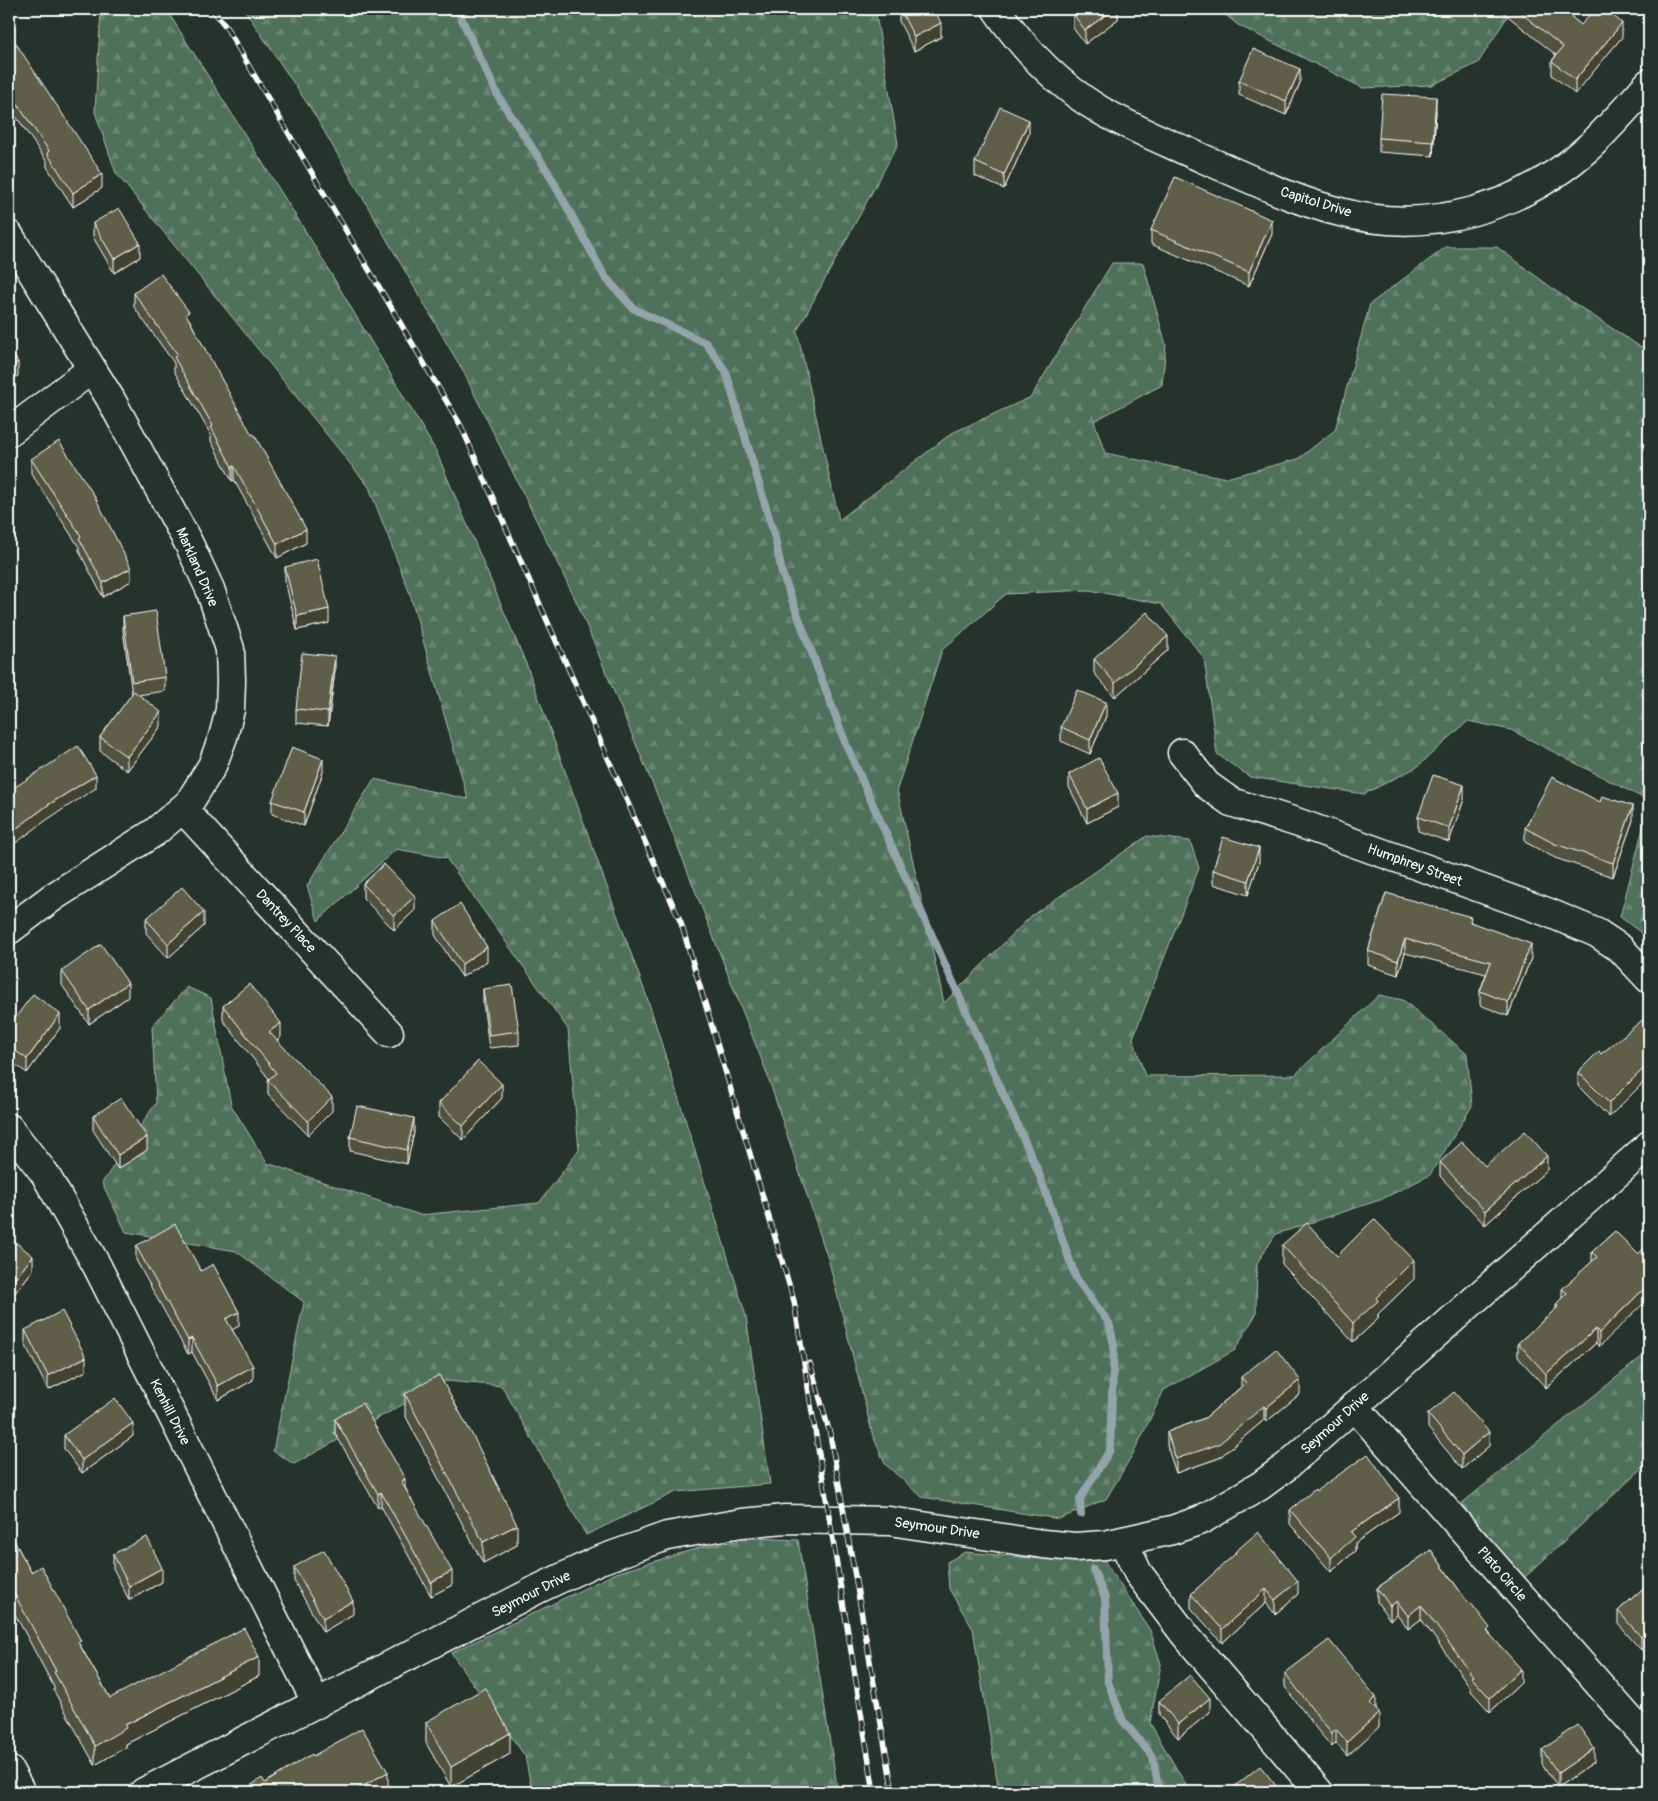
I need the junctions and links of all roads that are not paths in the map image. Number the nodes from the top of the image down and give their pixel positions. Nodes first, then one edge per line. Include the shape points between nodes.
1 (996, 9) edge
2 (1649, 82) edge
3 (9, 235) edge
4 (92, 369) junction
5 (9, 432) edge
6 (1182, 753) dead end
7 (183, 809) junction
8 (9, 930) edge
9 (1649, 979) edge
10 (389, 1033) dead end
11 (9, 1128) edge
12 (1649, 1146) edge
13 (1354, 1406) junction
14 (1123, 1541) junction
15 (317, 1704) junction
16 (1649, 1741) edge
17 (9, 1770) edge
18 (21, 1792) edge
19 (144, 1792) edge
20 (1319, 1792) edge

1 - 2 street, Capitol Drive via 1014,35 1040,62 1079,95 1128,125 1294,198 1341,213 1390,221 1436,219 1477,211 1517,196 1557,172 1588,147
3 - 4 street, Markland Drive
4 - 5 street
4 - 7 street, Markland Drive via 189,544 210,589 230,649 230,710 223,736 212,766
6 - 9 street, Humphrey Street via 1207,785 1231,802 1597,932 1621,949
7 - 8 street, Markland Drive via 155,832
7 - 10 street, Dantrey Place
11 - 15 street, Kenhill Drive via 45,1174 96,1266
12 - 13 street, Seymour Drive
13 - 14 street, Seymour Drive via 1287,1466 1224,1508 1172,1530
13 - 16 street, Plato Circle
14 - 15 street, Seymour Drive via 1075,1547 889,1521 785,1519 667,1536 597,1561 540,1588
14 - 20 street via 1138,1572 1181,1629
15 - 19 street, Seymour Drive
17 - 18 street

